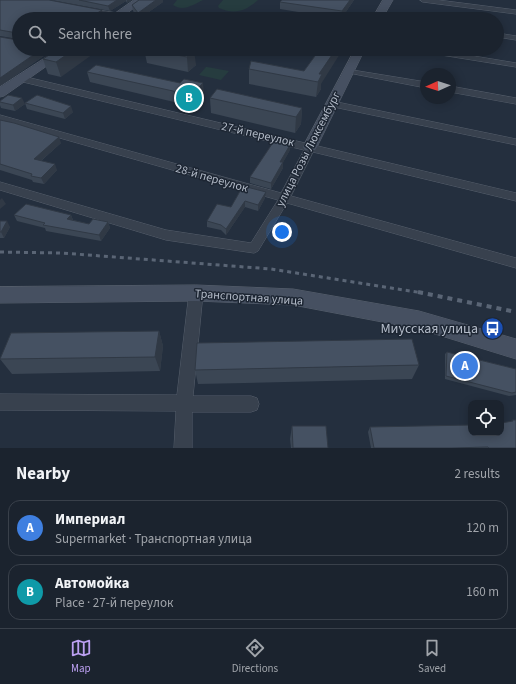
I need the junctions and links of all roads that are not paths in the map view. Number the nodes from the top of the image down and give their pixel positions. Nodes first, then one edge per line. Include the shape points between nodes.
1 (140, 0) edge
2 (388, 0) edge
3 (423, 0) edge
4 (79, 8) edge
5 (95, 12) edge
6 (122, 12) edge
7 (381, 12) edge
8 (516, 12) edge
9 (504, 36) edge
10 (516, 38) edge
11 (56, 56) edge
12 (356, 56) edge
13 (460, 56) edge
14 (516, 65) edge
15 (349, 71) junction
16 (22, 79) junction
17 (420, 83) edge
18 (456, 90) edge
19 (0, 93) edge
20 (516, 101) edge
21 (332, 104) junction
22 (0, 118) edge
23 (516, 142) edge
24 (310, 147) junction
25 (0, 186) edge
26 (516, 197) edge
27 (284, 199) junction
28 (516, 263) edge
29 (196, 293) junction
30 (0, 295) edge
31 (516, 348) edge
32 (0, 402) edge
33 (251, 404) dead end
34 (184, 405) junction
35 (183, 448) edge

1 - 6 main road
2 - 7 main road
3 - 8 street
4 - 5 street
9 - 10 street
11 - 16 main road
12 - 15 main road, улица Розы Люксембург
13 - 14 street
15 - 17 street
15 - 21 main road, улица Розы Люксембург
16 - 19 main road
16 - 24 street, 27-й переулок
18 - 20 street
21 - 23 street
21 - 24 main road, улица Розы Люксембург
22 - 27 street, 28-й переулок
24 - 26 street, 27-й переулок
24 - 27 street, улица Розы Люксембург
25 - 27 street, улица Розы Люксембург via 166,235 254,248
27 - 28 street, 28-й переулок
29 - 30 main road, Транспортная улица
29 - 31 main road, Транспортная улица via 293,297 419,320
29 - 34 street
32 - 34 street
33 - 34 street
34 - 35 street

